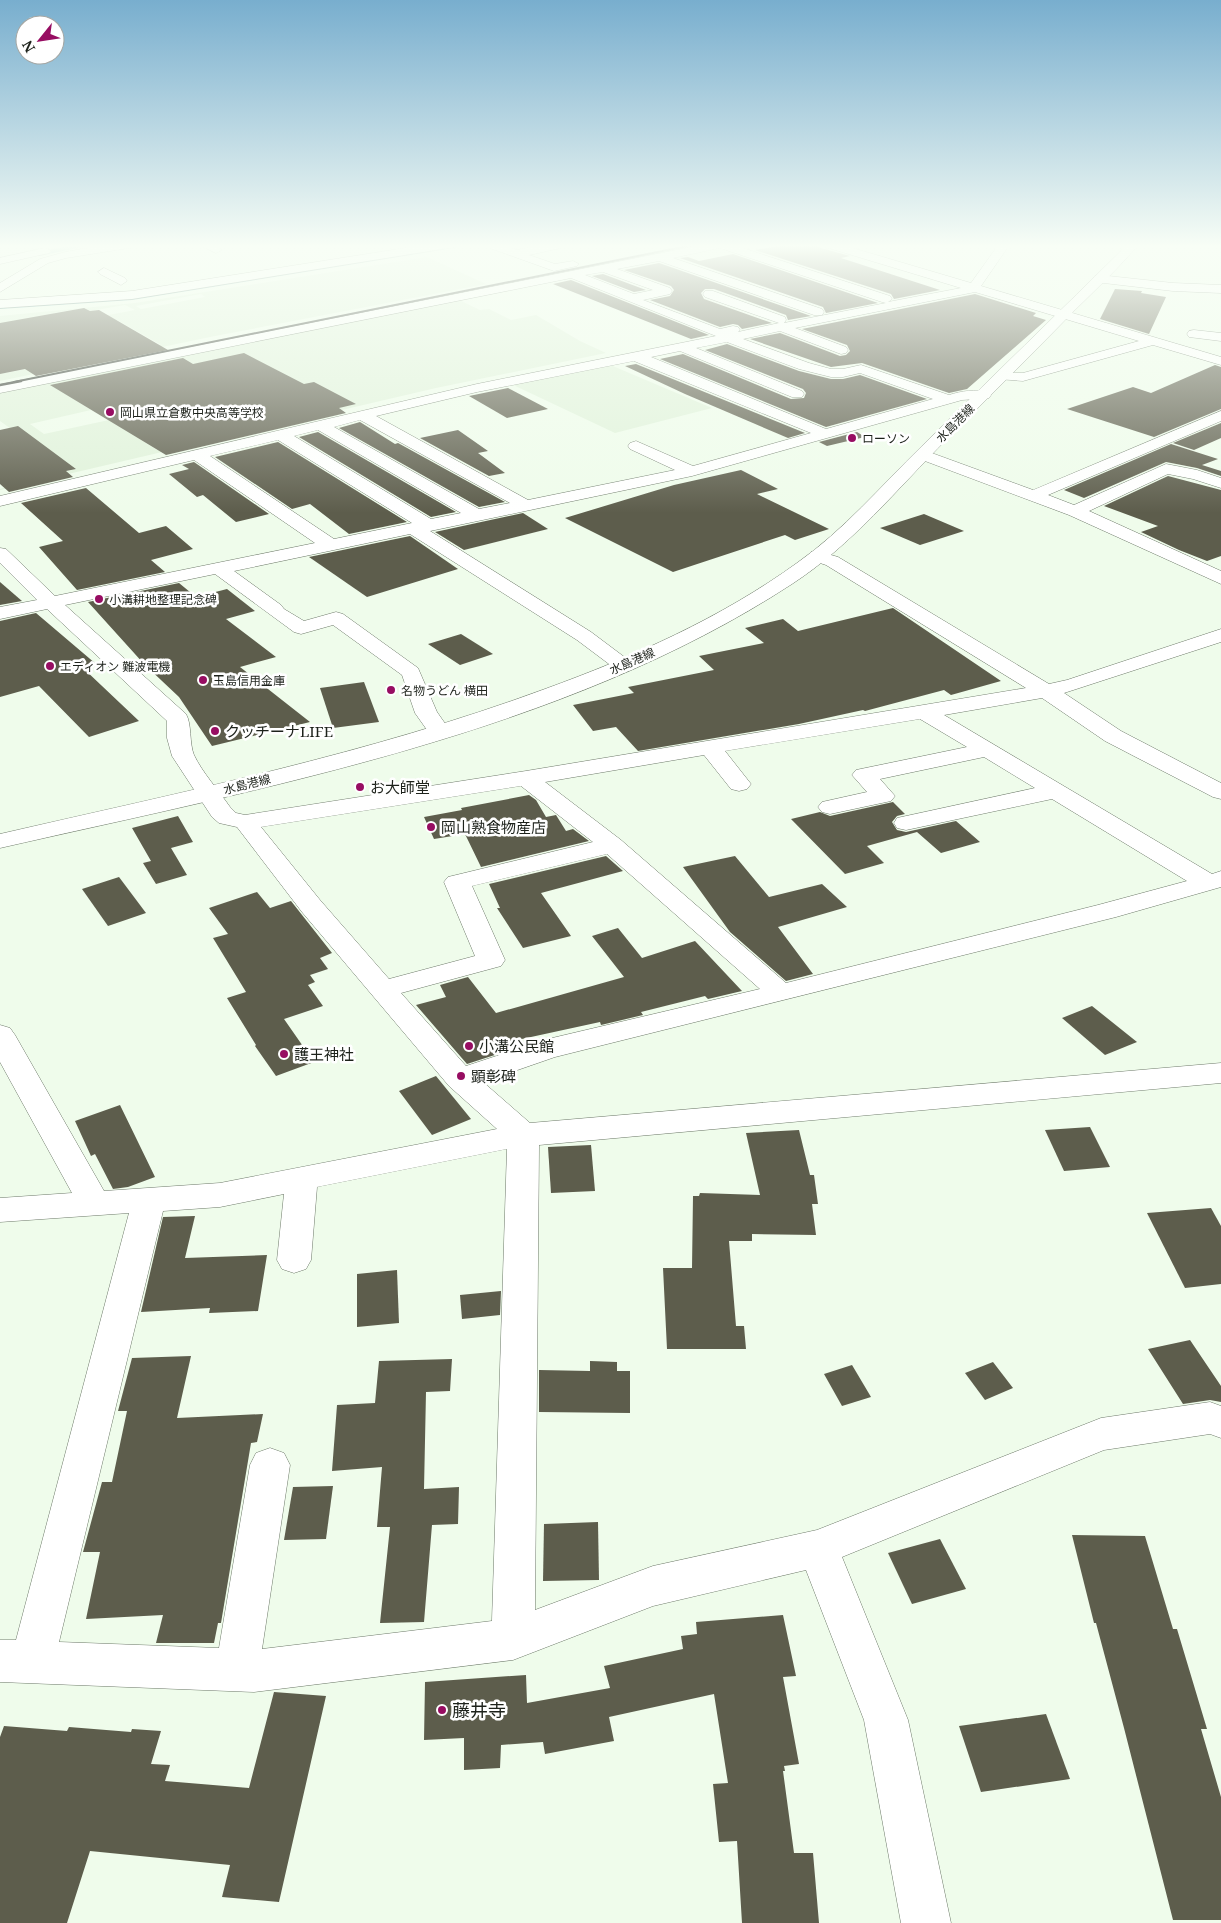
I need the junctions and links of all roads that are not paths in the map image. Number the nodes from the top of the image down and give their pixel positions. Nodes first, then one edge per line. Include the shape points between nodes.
1 (274, 334) edge
2 (743, 334) edge
3 (801, 334) edge
4 (1044, 334) edge
5 (1129, 334) edge
6 (1194, 334) dead end
7 (1221, 337) edge
8 (729, 338) junction
9 (1154, 341) junction
10 (682, 347) junction
11 (842, 350) dead end
12 (635, 356) junction
13 (1220, 360) edge
14 (1002, 376) junction
15 (0, 389) edge
16 (797, 394) dead end
17 (984, 395) junction
18 (947, 400) junction
19 (362, 415) junction
20 (1221, 416) edge
21 (320, 425) junction
22 (820, 431) dead end
23 (280, 434) junction
24 (636, 446) dead end
25 (196, 454) junction
26 (923, 455) junction
27 (1221, 466) edge
28 (692, 472) junction
29 (1197, 475) junction
30 (1221, 483) edge
31 (1035, 495) junction
32 (0, 501) edge
33 (528, 506) junction
34 (1075, 512) junction
35 (478, 516) junction
36 (421, 528) junction
37 (332, 546) junction
38 (0, 553) edge
39 (817, 556) junction
40 (220, 569) junction
41 (1219, 575) edge
42 (51, 603) junction
43 (0, 613) edge
44 (1221, 635) edge
45 (624, 666) junction
46 (1046, 691) junction
47 (924, 712) junction
48 (440, 732) junction
49 (710, 747) junction
50 (987, 750) junction
51 (526, 778) junction
52 (739, 784) dead end
53 (1056, 791) junction
54 (1221, 792) edge
55 (209, 793) junction
56 (830, 807) dead end
57 (245, 822) junction
58 (906, 823) dead end
59 (0, 841) edge
60 (612, 845) junction
61 (1215, 881) edge
62 (382, 989) junction
63 (781, 993) junction
64 (0, 1035) edge
65 (1221, 1073) edge
66 (460, 1079) junction
67 (522, 1135) junction
68 (302, 1178) junction
69 (149, 1199) junction
70 (94, 1203) junction
71 (0, 1210) edge
72 (294, 1260) dead end
73 (1221, 1422) edge
74 (270, 1465) dead end
75 (818, 1548) junction
76 (513, 1639) junction
77 (16, 1661) edge
78 (237, 1670) junction
79 (926, 1923) edge

1 - 15 street
2 - 8 street
3 - 11 street
4 - 14 street, 水島港線
5 - 9 street
6 - 7 street
8 - 10 street
8 - 18 street via 804,366 831,372 861,369
9 - 13 street
9 - 14 street via 1023,377
10 - 12 street
10 - 16 street
12 - 19 street
12 - 22 street
14 - 17 street, 水島港線
17 - 18 street via 969,394
17 - 26 street, 水島港線
18 - 28 street
19 - 21 street
19 - 33 street
20 - 31 street
21 - 23 street
21 - 35 street
23 - 25 street
23 - 36 street
24 - 28 street
25 - 32 street
25 - 37 street
26 - 31 street
26 - 39 street, 水島港線 via 849,530
27 - 29 street
28 - 33 street
29 - 30 street
29 - 34 street via 1166,470
31 - 34 street
33 - 35 street
34 - 41 street
35 - 36 street
36 - 37 street
36 - 45 street
37 - 40 street
38 - 42 street
39 - 45 street, 水島港線 via 787,579 734,610
39 - 46 street via 832,561
40 - 42 street
40 - 48 street via 301,628 336,618 411,672 426,713
42 - 43 street
42 - 55 street via 178,719 178,738 183,756
44 - 46 street via 1073,685
45 - 48 street, 水島港線
46 - 47 street
46 - 54 street via 1113,736
47 - 49 street
47 - 50 street
48 - 55 street, 水島港線 via 365,755
49 - 51 street
49 - 52 street
50 - 53 street
50 - 56 street via 864,775 883,796
51 - 57 street
51 - 60 street
53 - 58 street
53 - 61 street
55 - 57 street via 228,818
55 - 59 street, 水島港線
57 - 62 street
60 - 62 street via 457,882 491,960
60 - 63 street
61 - 63 street
62 - 66 street
63 - 66 street via 548,1049
64 - 70 street
65 - 67 street
66 - 67 street
67 - 68 street
67 - 76 street
68 - 69 street via 220,1194
68 - 72 street
69 - 70 street
69 - 77 street
70 - 71 street
73 - 75 street via 1210,1418 1101,1434
74 - 78 street
75 - 76 street via 654,1586
75 - 79 street via 886,1720
76 - 78 street via 254,1671
77 - 78 street

